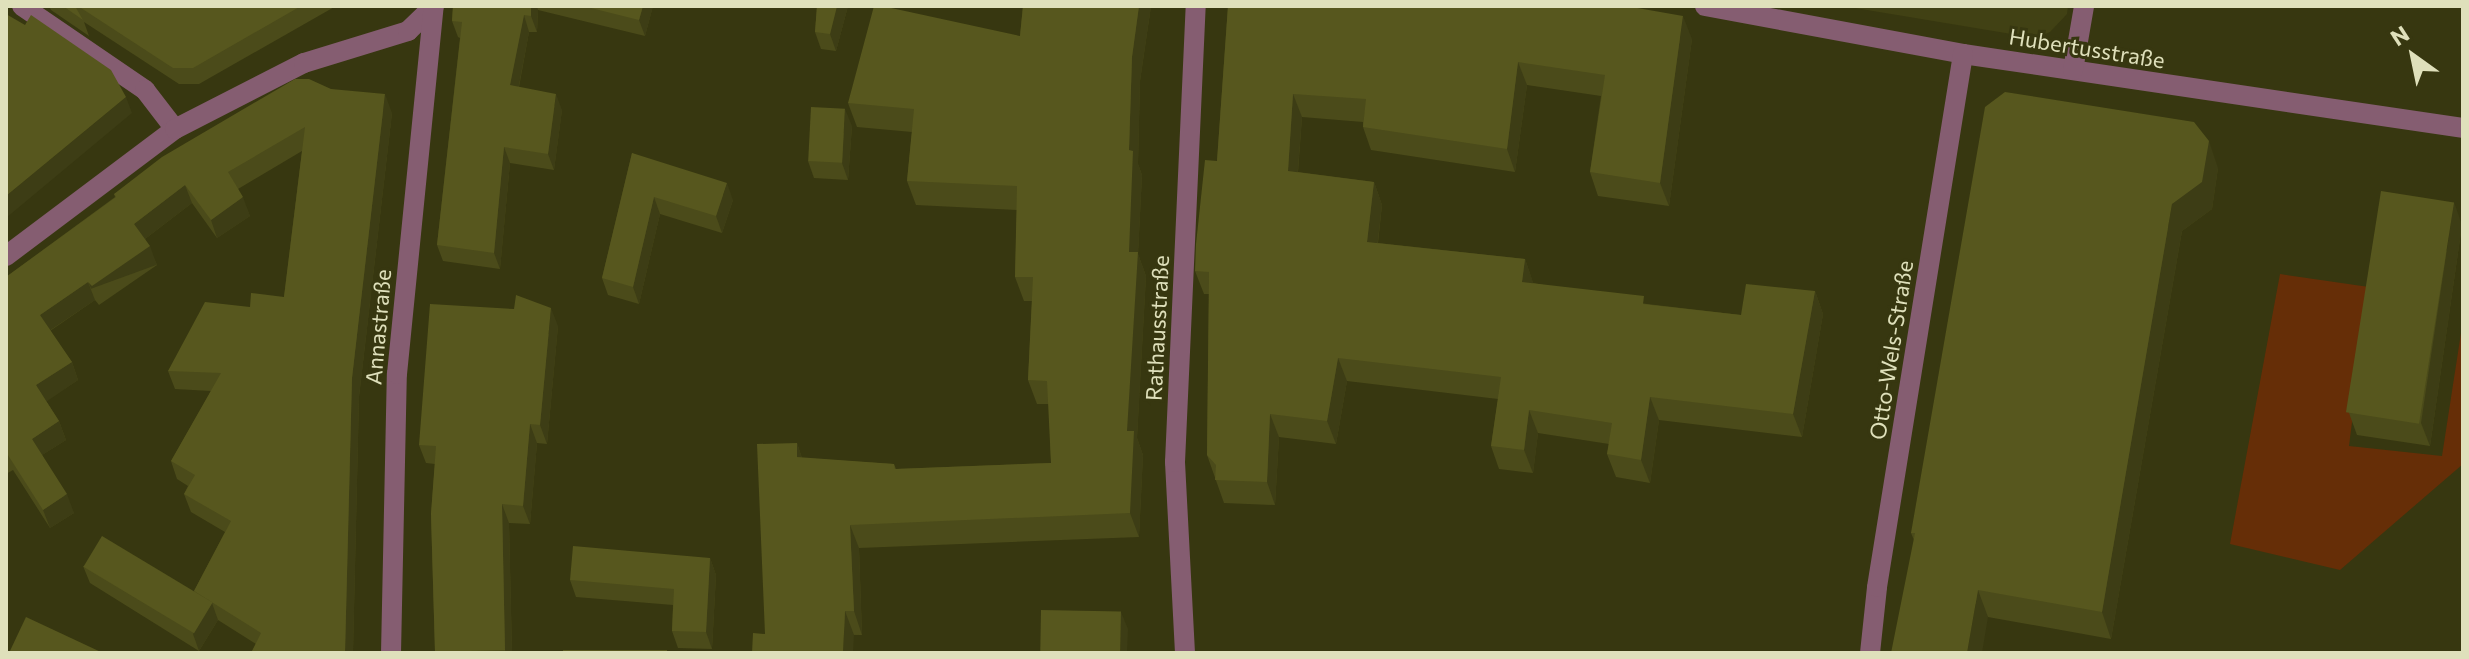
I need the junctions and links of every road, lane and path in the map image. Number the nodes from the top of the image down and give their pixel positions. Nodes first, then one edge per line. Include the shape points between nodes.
1 (22, 6) edge
2 (434, 6) edge
3 (1196, 6) edge
4 (1705, 6) edge
5 (2084, 6) edge
6 (1963, 54) junction
7 (2073, 70) junction
8 (2463, 128) edge
9 (175, 129) junction
10 (6, 256) edge
11 (391, 653) edge
12 (1185, 653) edge
13 (1870, 653) edge

1 - 9 street via 145,90
2 - 9 street via 408,31 304,63
2 - 11 street, Annastraße via 397,374
3 - 12 street, Rathausstraße via 1175,462
4 - 6 street, Hubertusstraße
5 - 7 street
6 - 7 street, Hubertusstraße
6 - 13 street, Otto-Wels-Straße
7 - 8 street, Hubertusstraße
9 - 10 street

